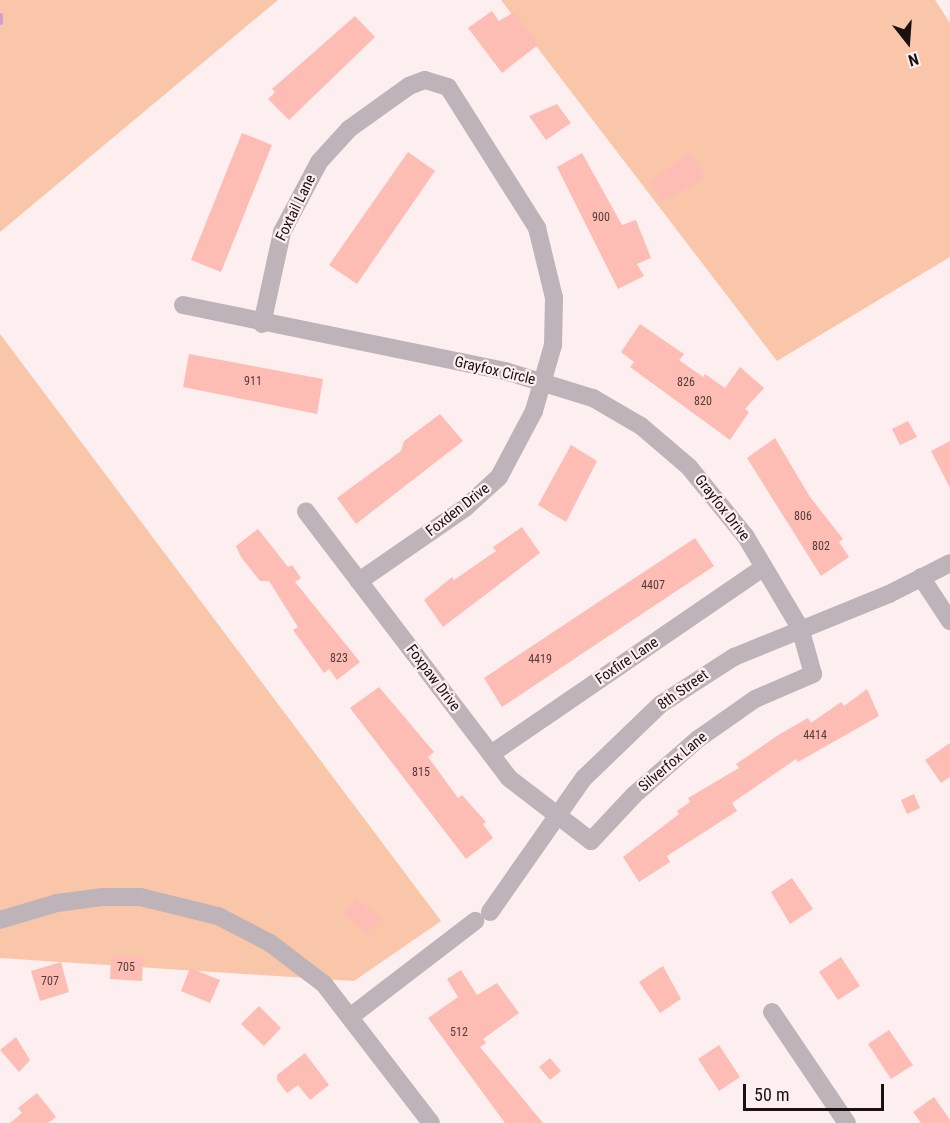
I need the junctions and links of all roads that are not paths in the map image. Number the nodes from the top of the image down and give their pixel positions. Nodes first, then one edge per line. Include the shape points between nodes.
1 (432, 81) joint
2 (183, 305) dead end
3 (262, 324) junction
4 (543, 382) junction
5 (306, 512) dead end
6 (950, 563) edge
7 (763, 568) junction
8 (921, 577) junction
9 (359, 581) junction
10 (950, 621) edge
11 (800, 627) junction
12 (784, 687) joint
13 (491, 754) junction
14 (556, 816) junction
15 (574, 829) joint
16 (0, 920) edge
17 (772, 1012) dead end
18 (350, 1017) junction
19 (430, 1123) edge
20 (847, 1123) edge

1 - 3 street, Foxtail Lane via 409,86 365,116 319,162 282,232
1 - 4 street, Grayfox Circle via 448,87 522,202 543,245 555,319
2 - 3 street, Grayfox Circle
3 - 4 street, Grayfox Circle
4 - 7 street, Grayfox Drive via 593,398 667,446 726,509
4 - 9 street, Foxden Drive via 514,455 500,477 465,508
5 - 9 street, Foxpaw Drive
6 - 8 street, 8th Street
7 - 11 street, Grayfox Drive
7 - 13 street, Foxfire Lane
8 - 10 street
8 - 11 street, 8th Street
9 - 13 street, Foxpaw Drive
11 - 12 street, Grayfox Drive via 813,674
11 - 14 street, 8th Street via 734,657 662,704 606,754
12 - 15 street, Silverfox Lane via 755,699 698,739 634,795 597,838 591,841
13 - 14 street, Foxpaw Drive via 509,778
14 - 15 street, Foxpaw Drive
14 - 18 street, 8th Street via 482,916
16 - 18 street via 57,903 102,897 178,904 218,916 270,943 324,984
17 - 20 street
18 - 19 street

